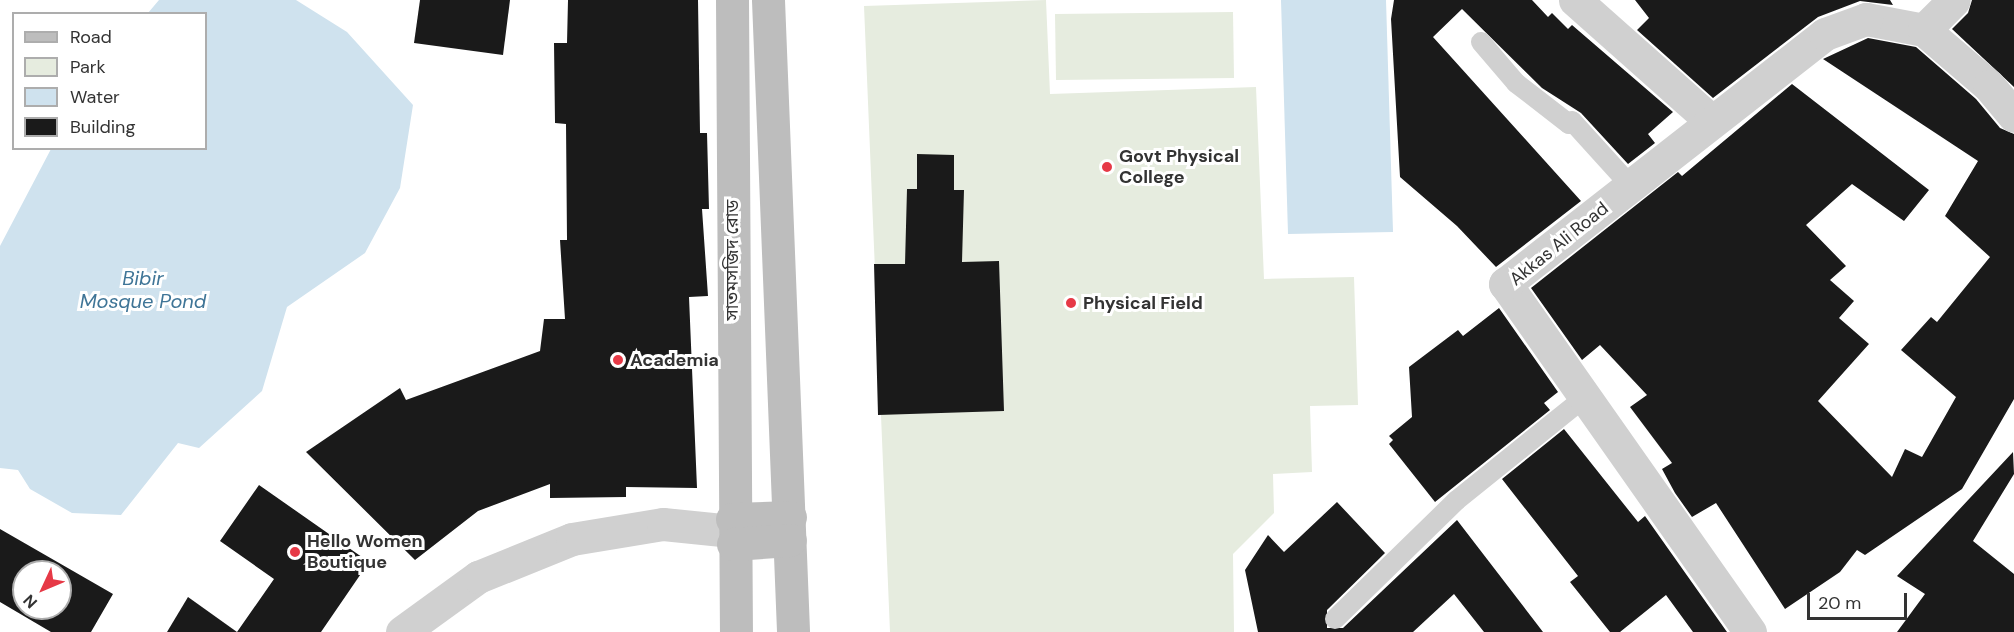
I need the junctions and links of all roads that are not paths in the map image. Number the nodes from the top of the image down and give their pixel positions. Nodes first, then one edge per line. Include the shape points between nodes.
1 (732, 0) edge
2 (768, 0) edge
3 (1575, 0) edge
4 (1954, 0) edge
5 (1862, 9) edge
6 (1924, 30) junction
7 (1481, 42) dead end
8 (2014, 116) edge
9 (1710, 120) junction
10 (1631, 186) junction
11 (1585, 397) junction
12 (790, 529) junction
13 (732, 531) junction
14 (1335, 619) dead end
15 (402, 632) edge
16 (736, 632) edge
17 (793, 632) edge
18 (1749, 632) edge

1 - 13 main road, সাতমসজিদ রোড
2 - 12 main road
3 - 9 street
4 - 6 street
5 - 6 street
5 - 9 street, Akkas Ali Road
6 - 8 street via 1989,86
7 - 10 lane via 1516,83 1569,124 1572,121
9 - 10 street, Akkas Ali Road
10 - 11 street, Akkas Ali Road via 1505,284
11 - 14 lane via 1457,500
11 - 18 street, Akkas Ali Road
12 - 13 main road
12 - 17 main road
13 - 15 street via 663,524 572,539 478,577
13 - 16 main road, সাতমসজিদ রোড

